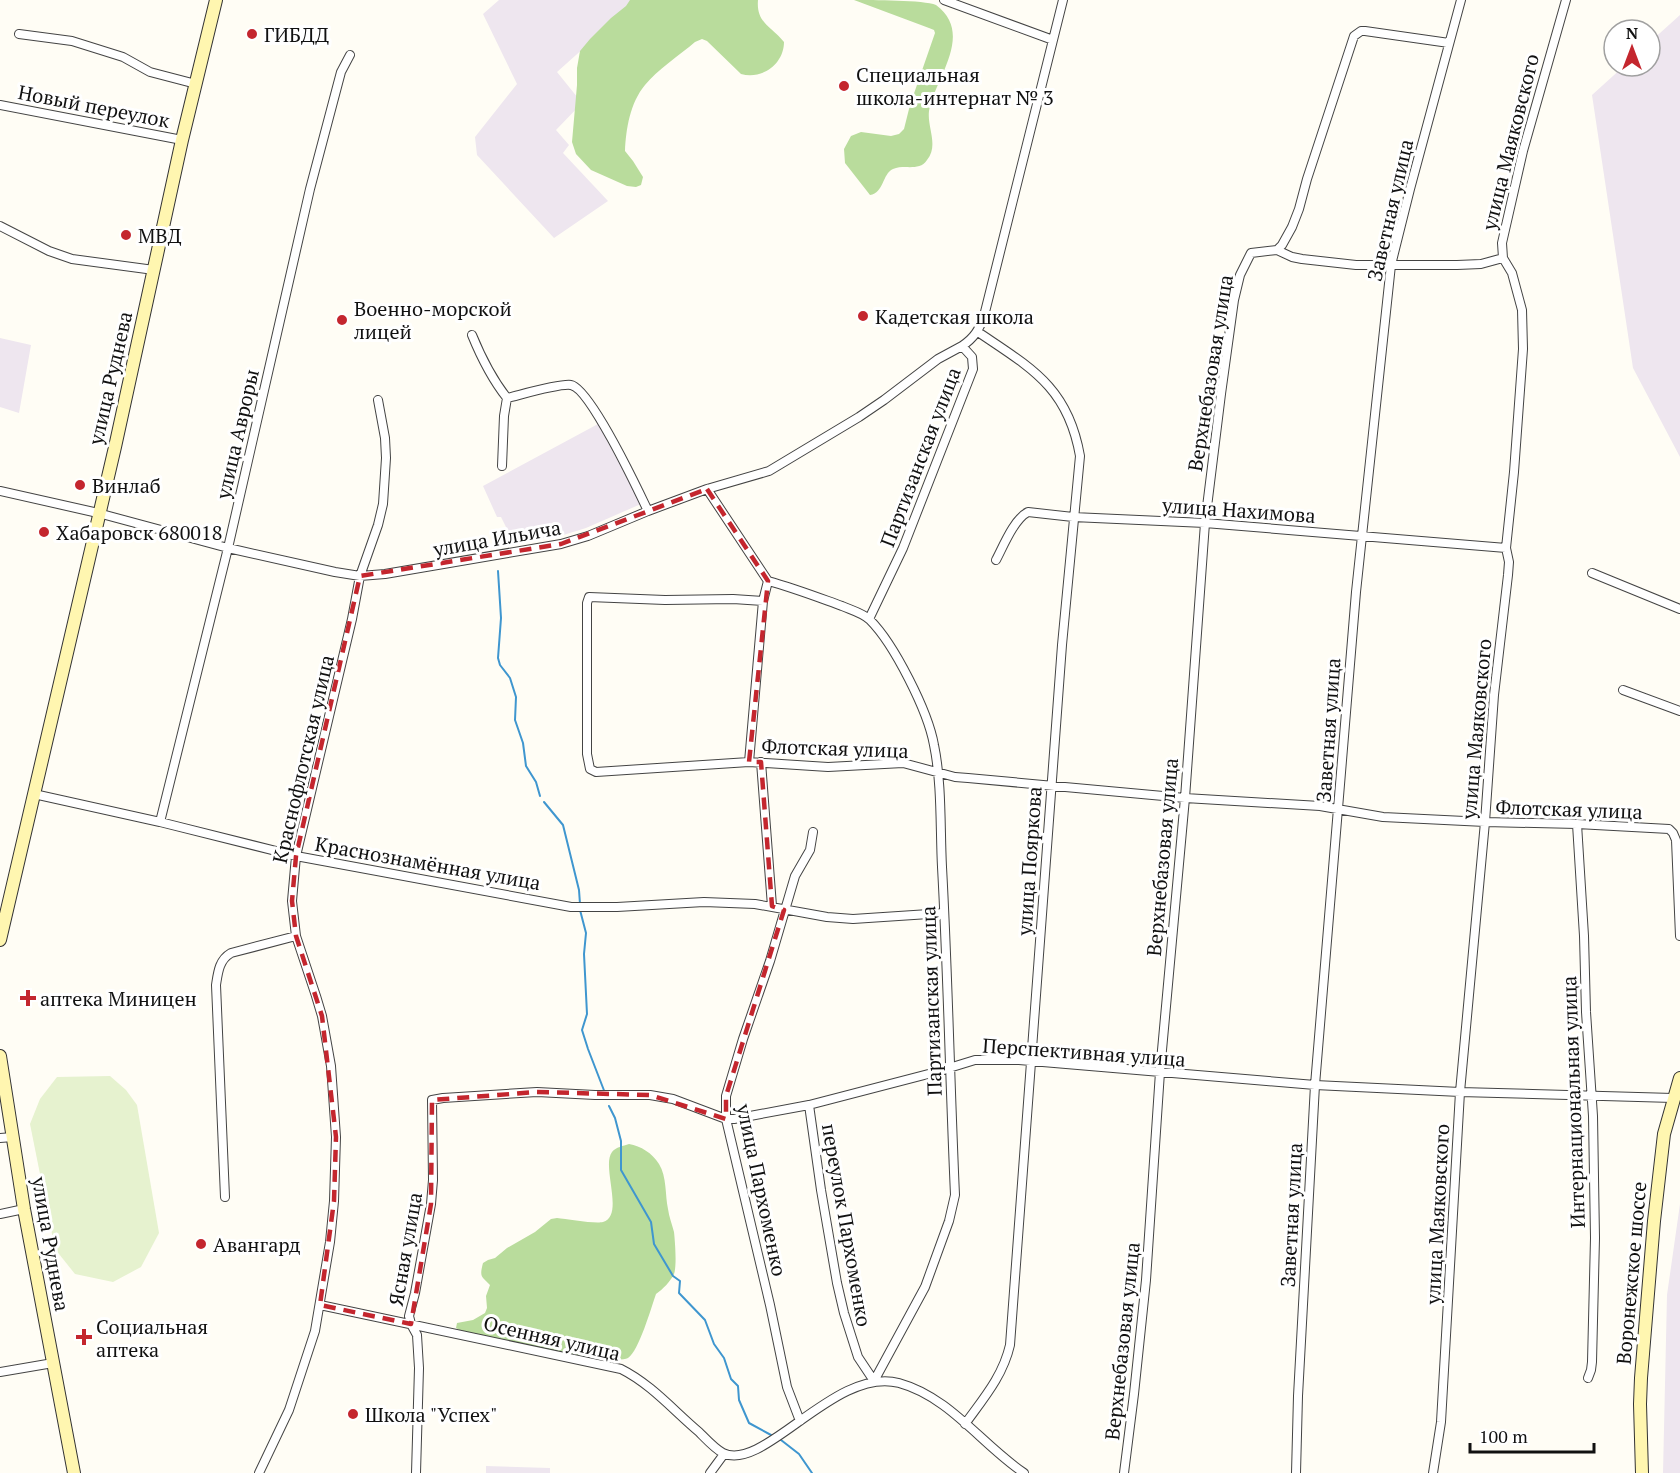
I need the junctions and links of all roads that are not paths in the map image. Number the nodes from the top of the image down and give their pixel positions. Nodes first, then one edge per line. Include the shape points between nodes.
1 (216, 0) edge
2 (944, 0) edge
3 (1063, 0) edge
4 (1461, 0) edge
5 (1566, 0) edge
6 (19, 34) dead end
7 (1053, 40) junction
8 (1449, 43) junction
9 (350, 55) dead end
10 (196, 84) junction
11 (0, 105) edge
12 (182, 140) junction
13 (0, 226) edge
14 (1276, 250) junction
15 (1503, 258) junction
16 (1391, 265) junction
17 (154, 270) junction
18 (978, 332) junction
19 (472, 335) dead end
20 (962, 346) junction
21 (507, 398) junction
22 (378, 400) dead end
23 (502, 466) dead end
24 (707, 489) junction
25 (0, 491) edge
26 (648, 511) junction
27 (98, 513) junction
28 (1073, 517) junction
29 (1205, 523) junction
30 (1362, 536) junction
31 (228, 548) junction
32 (1506, 548) junction
33 (996, 560) dead end
34 (1592, 573) dead end
35 (360, 576) junction
36 (768, 582) junction
37 (763, 601) junction
38 (1680, 609) edge
39 (869, 619) junction
40 (1623, 690) dead end
41 (1680, 711) edge
42 (749, 762) junction
43 (761, 762) junction
44 (938, 772) junction
45 (1051, 786) junction
46 (34, 794) junction
47 (1185, 798) junction
48 (1338, 809) junction
49 (160, 822) junction
50 (1485, 822) junction
51 (1577, 824) junction
52 (813, 832) dead end
53 (296, 856) junction
54 (772, 906) junction
55 (784, 910) junction
56 (945, 913) junction
57 (296, 936) junction
58 (1680, 936) edge
59 (0, 940) edge
60 (0, 1056) edge
61 (1032, 1061) junction
62 (950, 1067) junction
63 (1160, 1072) junction
64 (1680, 1078) edge
65 (1315, 1086) junction
66 (1460, 1092) junction
67 (1592, 1095) junction
68 (1673, 1098) junction
69 (432, 1100) joint
70 (809, 1106) junction
71 (726, 1119) junction
72 (6, 1138) edge
73 (225, 1197) dead end
74 (24, 1209) junction
75 (0, 1214) edge
76 (320, 1305) junction
77 (411, 1324) junction
78 (53, 1363) junction
79 (0, 1372) edge
80 (1588, 1378) dead end
81 (874, 1381) junction
82 (800, 1421) junction
83 (965, 1424) junction
84 (724, 1454) junction
85 (74, 1473) edge
86 (259, 1473) edge
87 (416, 1473) edge
88 (710, 1473) edge
89 (1024, 1473) edge
90 (1124, 1473) edge
91 (1296, 1473) edge
92 (1433, 1473) edge
93 (1642, 1473) edge

1 - 10 main road, улица Руднева
2 - 7 street
3 - 7 street
4 - 8 street, Заветная улица
5 - 15 street, улица Маяковского via 1523,151 1502,243
6 - 10 street via 72,41 123,57 150,72
7 - 18 street
8 - 14 street via 1365,31 1354,36 1299,209
8 - 16 street, Заветная улица
9 - 31 street, улица Авроры via 341,72 310,189
10 - 12 main road, улица Руднева
11 - 12 street, Новый переулок
12 - 17 main road, улица Руднева
13 - 17 street via 72,259
14 - 16 street via 1310,260
14 - 29 street, Верхнебазовая улица via 1251,253 1237,286
15 - 16 street via 1480,264
15 - 32 street, улица Маяковского via 1512,273 1522,310 1523,349
16 - 30 street, Заветная улица
17 - 27 main road, улица Руднева
18 - 20 street, Партизанская улица
18 - 28 street, улица Пояркова via 1035,372 1061,401 1074,428 1080,456
19 - 21 street
20 - 24 street, улица Ильича via 789,460 769,471
20 - 39 street, Партизанская улица via 972,357 974,369 903,548
21 - 23 street
21 - 26 street via 562,386 577,387 601,419
22 - 35 street, Краснофлотская улица via 385,438 383,504
24 - 26 street, улица Ильича
24 - 36 street
25 - 27 street, улица Ильича
26 - 35 street, улица Ильича via 561,544
27 - 31 street, улица Ильича
27 - 46 main road, улица Руднева
28 - 29 street, улица Нахимова
28 - 33 street, улица Нахимова via 1023,514
28 - 45 street, улица Пояркова
29 - 30 street, улица Нахимова
29 - 47 street, Верхнебазовая улица
30 - 32 street, улица Нахимова
30 - 48 street, Заветная улица
31 - 35 street, улица Ильича
31 - 49 street, улица Авроры
32 - 50 street, улица Маяковского via 1509,562
34 - 38 street
35 - 53 street, Краснофлотская улица
36 - 37 street
36 - 39 street, Партизанская улица via 800,590
37 - 42 street
37 - 42 street, Флотская улица via 590,597 587,603 590,769 596,772
39 - 44 street, Партизанская улица via 916,694 929,725
40 - 41 street
42 - 43 street, Флотская улица
43 - 44 street, Флотская улица via 828,767 903,763
43 - 54 street
44 - 45 street, Флотская улица
44 - 56 street, Партизанская улица
45 - 47 street, Флотская улица
45 - 61 street, улица Пояркова
46 - 49 street, Краснознамённая улица
46 - 59 main road, улица Руднева
47 - 48 street, Флотская улица
47 - 63 street, Верхнебазовая улица
48 - 50 street, Флотская улица via 1383,817
48 - 65 street, Заветная улица
49 - 53 street, Краснознамённая улица
50 - 51 street, Флотская улица
50 - 66 street, улица Маяковского
51 - 58 street, Флотская улица via 1669,829 1673,833
51 - 67 street, Интернациональная улица
52 - 55 street, улица Пархоменко via 810,850 795,876
53 - 54 street, Краснознамённая улица via 571,907 704,902
53 - 57 street, Краснофлотская улица via 292,901
54 - 55 street
55 - 56 street via 853,919
55 - 71 street, улица Пархоменко via 726,1096
56 - 62 street, Партизанская улица
57 - 73 street via 231,952 223,958 219,970 216,985
57 - 76 street, Краснофлотская улица via 322,1016 331,1066 336,1137 334,1201
60 - 72 main road, улица Руднева
61 - 62 street, Перспективная улица via 975,1060
61 - 63 street, Перспективная улица
61 - 83 street, улица Пояркова via 1010,1345 997,1380
62 - 70 street, Перспективная улица
62 - 81 street, Партизанская улица via 954,1204 925,1287
63 - 65 street, Перспективная улица
63 - 90 street, Верхнебазовая улица via 1146,1280
64 - 68 main road, Воронежское шоссе
65 - 66 street, Перспективная улица
65 - 91 street, Заветная улица
66 - 67 street, Перспективная улица
66 - 92 street, улица Маяковского via 1441,1422
67 - 68 street, Перспективная улица
67 - 80 street, Интернациональная улица via 1595,1238 1592,1362
68 - 93 main road, Воронежское шоссе via 1664,1134 1641,1378
69 - 71 street, Перспективная улица via 537,1092 650,1095 673,1099
69 - 77 street, Ясная улица via 431,1204
70 - 71 street, Перспективная улица
70 - 81 street, переулок Пархоменко via 839,1293 858,1357
71 - 82 street, улица Пархоменко via 787,1387
72 - 74 main road, улица Руднева
74 - 75 street
74 - 78 main road, улица Руднева
76 - 77 street, Осенняя улица
76 - 86 street, Краснофлотская улица via 288,1410
77 - 84 street, Осенняя улица via 621,1369 645,1384
77 - 87 street, Ясная улица via 417,1335 419,1368
78 - 79 street
78 - 85 main road, улица Руднева
81 - 82 street via 828,1400
81 - 83 street via 897,1383 939,1401
82 - 84 street via 753,1452
83 - 89 street
84 - 88 street

